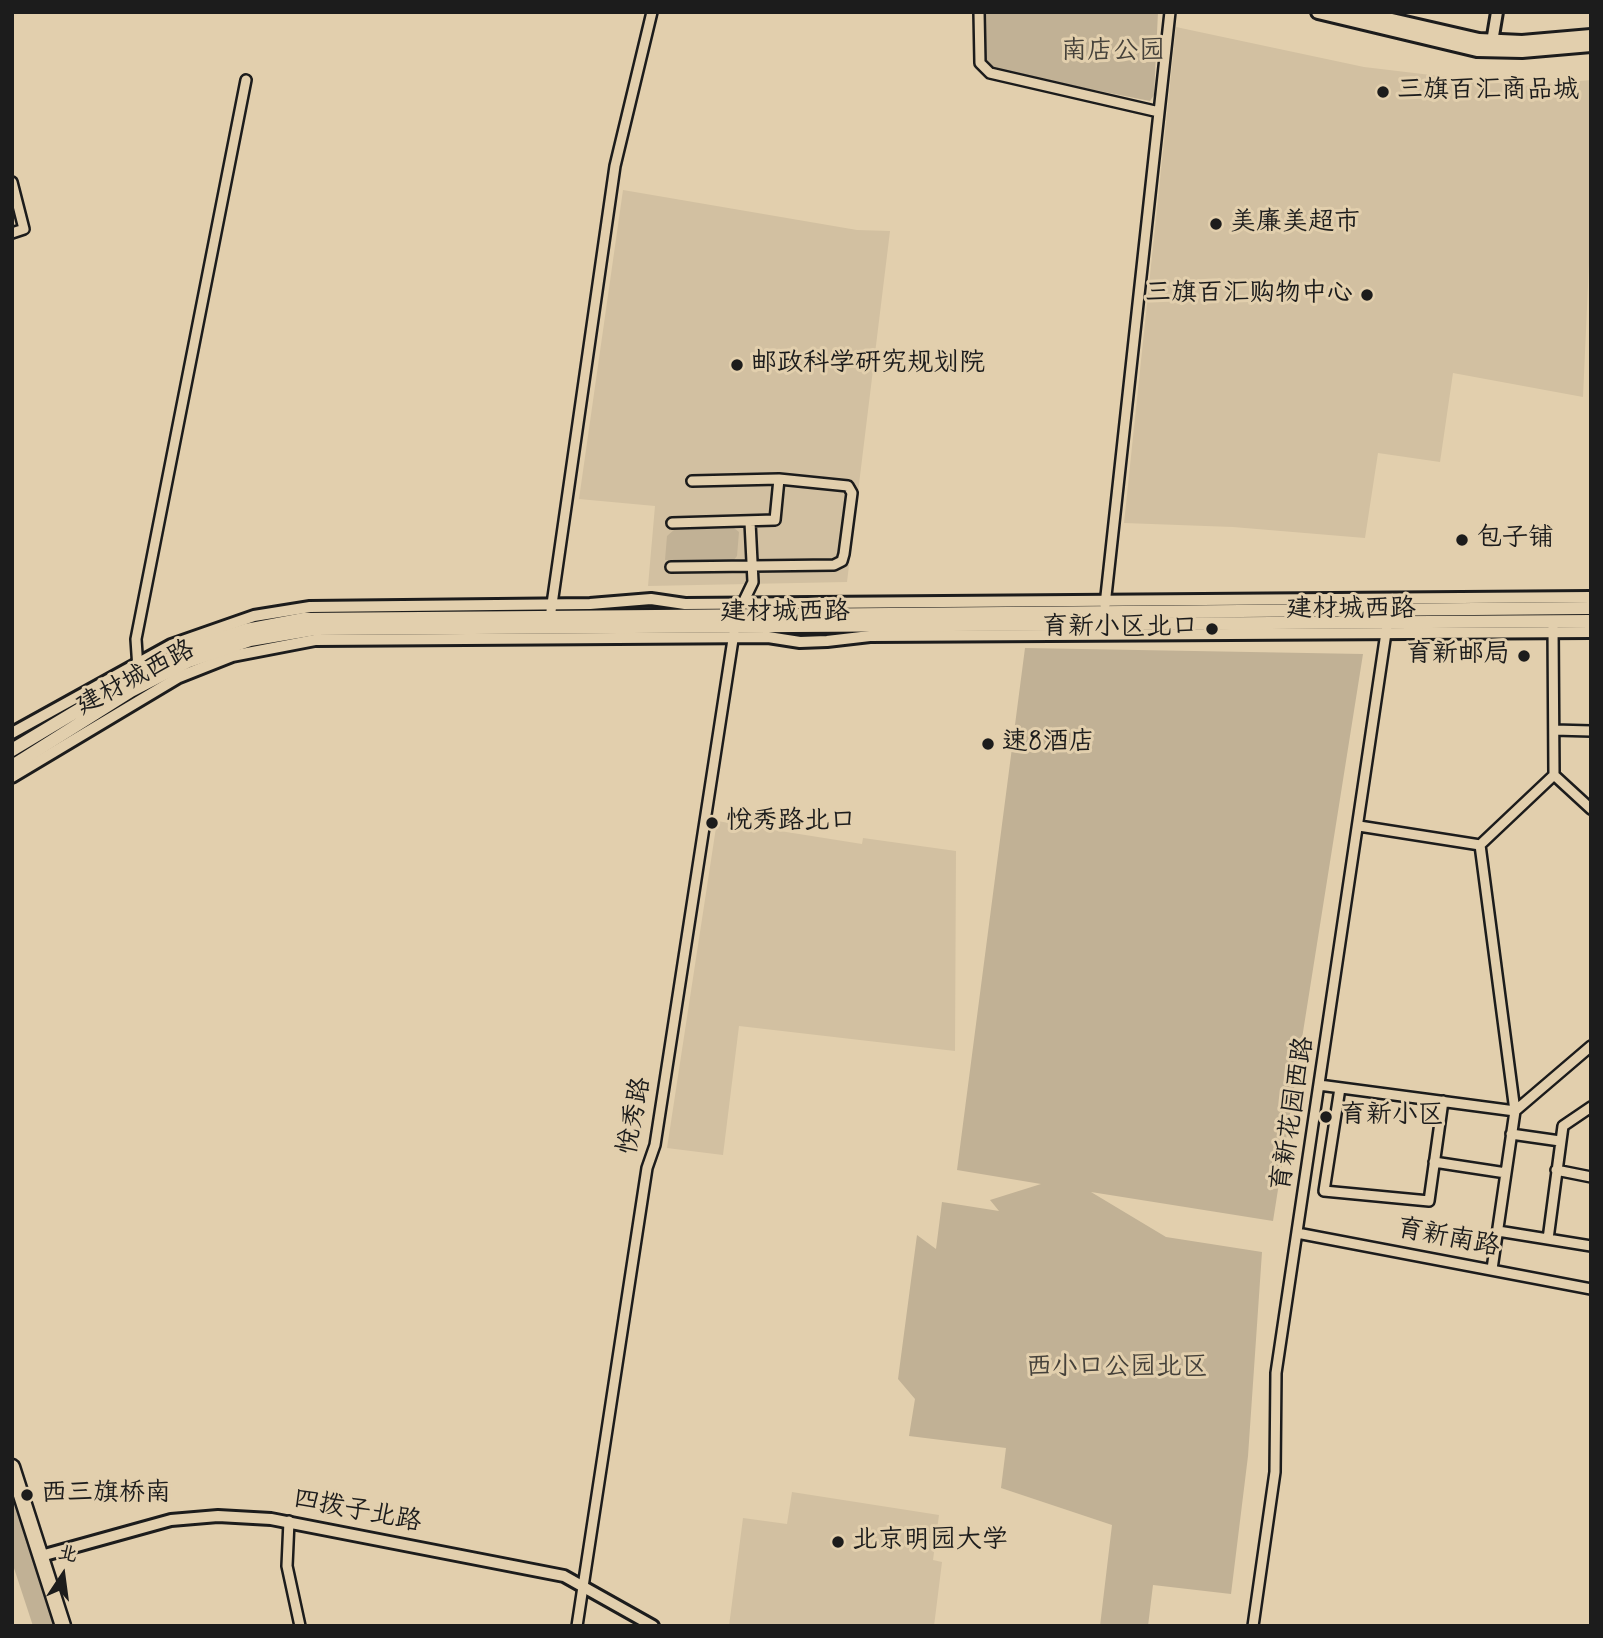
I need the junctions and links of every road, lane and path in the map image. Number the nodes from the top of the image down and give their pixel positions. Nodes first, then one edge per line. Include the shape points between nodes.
1 (652, 12) edge
2 (979, 12) edge
3 (1170, 12) edge
4 (1318, 12) edge
5 (1357, 12) edge
6 (1497, 12) edge
7 (1591, 36) edge
8 (1591, 45) edge
9 (1491, 46) junction
10 (246, 80) dead end
11 (1159, 112) junction
12 (12, 182) edge
13 (12, 233) edge
14 (779, 480) junction
15 (692, 481) dead end
16 (750, 522) junction
17 (672, 523) dead end
18 (752, 565) junction
19 (671, 567) dead end
20 (1591, 597) edge
21 (1591, 608) edge
22 (551, 610) junction
23 (1104, 612) junction
24 (737, 620) junction
25 (1591, 621) edge
26 (1387, 622) junction
27 (971, 624) junction
28 (1553, 627) junction
29 (1591, 632) edge
30 (1020, 635) junction
31 (141, 672) junction
32 (1554, 730) junction
33 (1591, 731) edge
34 (12, 733) edge
35 (12, 750) edge
36 (12, 766) edge
37 (1554, 775) junction
38 (12, 777) edge
39 (1591, 809) edge
40 (1359, 826) junction
41 (1480, 845) junction
42 (1591, 1046) edge
43 (1319, 1085) junction
44 (1340, 1088) junction
45 (1443, 1101) junction
46 (1591, 1107) edge
47 (1515, 1111) junction
48 (1511, 1134) junction
49 (1560, 1141) junction
50 (1434, 1162) junction
51 (1556, 1170) junction
52 (1506, 1173) junction
53 (1591, 1177) edge
54 (1498, 1231) junction
55 (1297, 1233) junction
56 (1548, 1239) junction
57 (1591, 1246) edge
58 (1492, 1269) junction
59 (1591, 1289) edge
60 (12, 1467) edge
61 (289, 1521) junction
62 (41, 1556) junction
63 (582, 1583) junction
64 (63, 1626) edge
65 (300, 1626) edge
66 (577, 1626) edge
67 (653, 1626) edge
68 (1253, 1626) edge

1 - 22 street via 615,166
2 - 11 street via 980,63 990,73
3 - 11 street
4 - 9 main road via 1448,45
5 - 9 main road
6 - 9 street
7 - 9 main road
8 - 9 main road
10 - 31 street via 136,639
11 - 23 street
12 - 13 street via 24,229
14 - 15 street
14 - 16 street via 775,520
14 - 18 street via 848,486 852,493 842,561 835,565
16 - 17 street
16 - 18 street, 悦秀路
18 - 19 street
18 - 24 street, 悦秀路 via 753,582
20 - 23 street, 建材城西路
21 - 26 main road, 建材城西路
22 - 24 main road, 建材城西路
22 - 31 main road, 建材城西路 via 289,621 206,642
23 - 24 main road, 建材城西路
23 - 26 main road, 建材城西路
23 - 27 main road, 建材城西路
24 - 27 main road, 建材城西路
24 - 30 street, 建材城西路 via 827,642 870,636
24 - 31 main road, 建材城西路 via 306,630
24 - 38 street, 建材城西路 via 274,646 232,656 166,684
24 - 63 street, 悦秀路
25 - 28 main road, 建材城西路
26 - 28 main road, 建材城西路
26 - 30 street, 建材城西路
26 - 40 street, 育新花园西路
27 - 30 street
28 - 29 street, 建材城西路
28 - 32 street
31 - 34 street, 建材城西路
31 - 35 main road, 建材城西路
31 - 36 main road, 建材城西路
32 - 33 street
32 - 37 street
37 - 39 street
37 - 41 street
40 - 41 street
40 - 43 street, 育新花园西路
41 - 47 street
42 - 47 street
43 - 44 street
43 - 55 street, 育新花园西路
44 - 45 street
44 - 50 street via 1325,1191 1429,1201
45 - 47 street
45 - 50 street
46 - 49 street via 1563,1126
47 - 48 street
48 - 49 street
48 - 52 street
49 - 51 street
50 - 52 street
51 - 53 street
51 - 56 street
52 - 54 street
54 - 56 street
54 - 58 street
55 - 58 street, 育新南路
55 - 68 street, 育新花园西路 via 1273,1389 1275,1472
56 - 57 street
58 - 59 street, 育新南路
60 - 62 main road
61 - 62 street, 四拨子北路 via 236,1516 171,1520
61 - 63 street, 四拨子北路 via 558,1574
61 - 65 street via 287,1566
62 - 64 main road
63 - 66 street, 悦秀路
63 - 67 street, 四拨子北路

